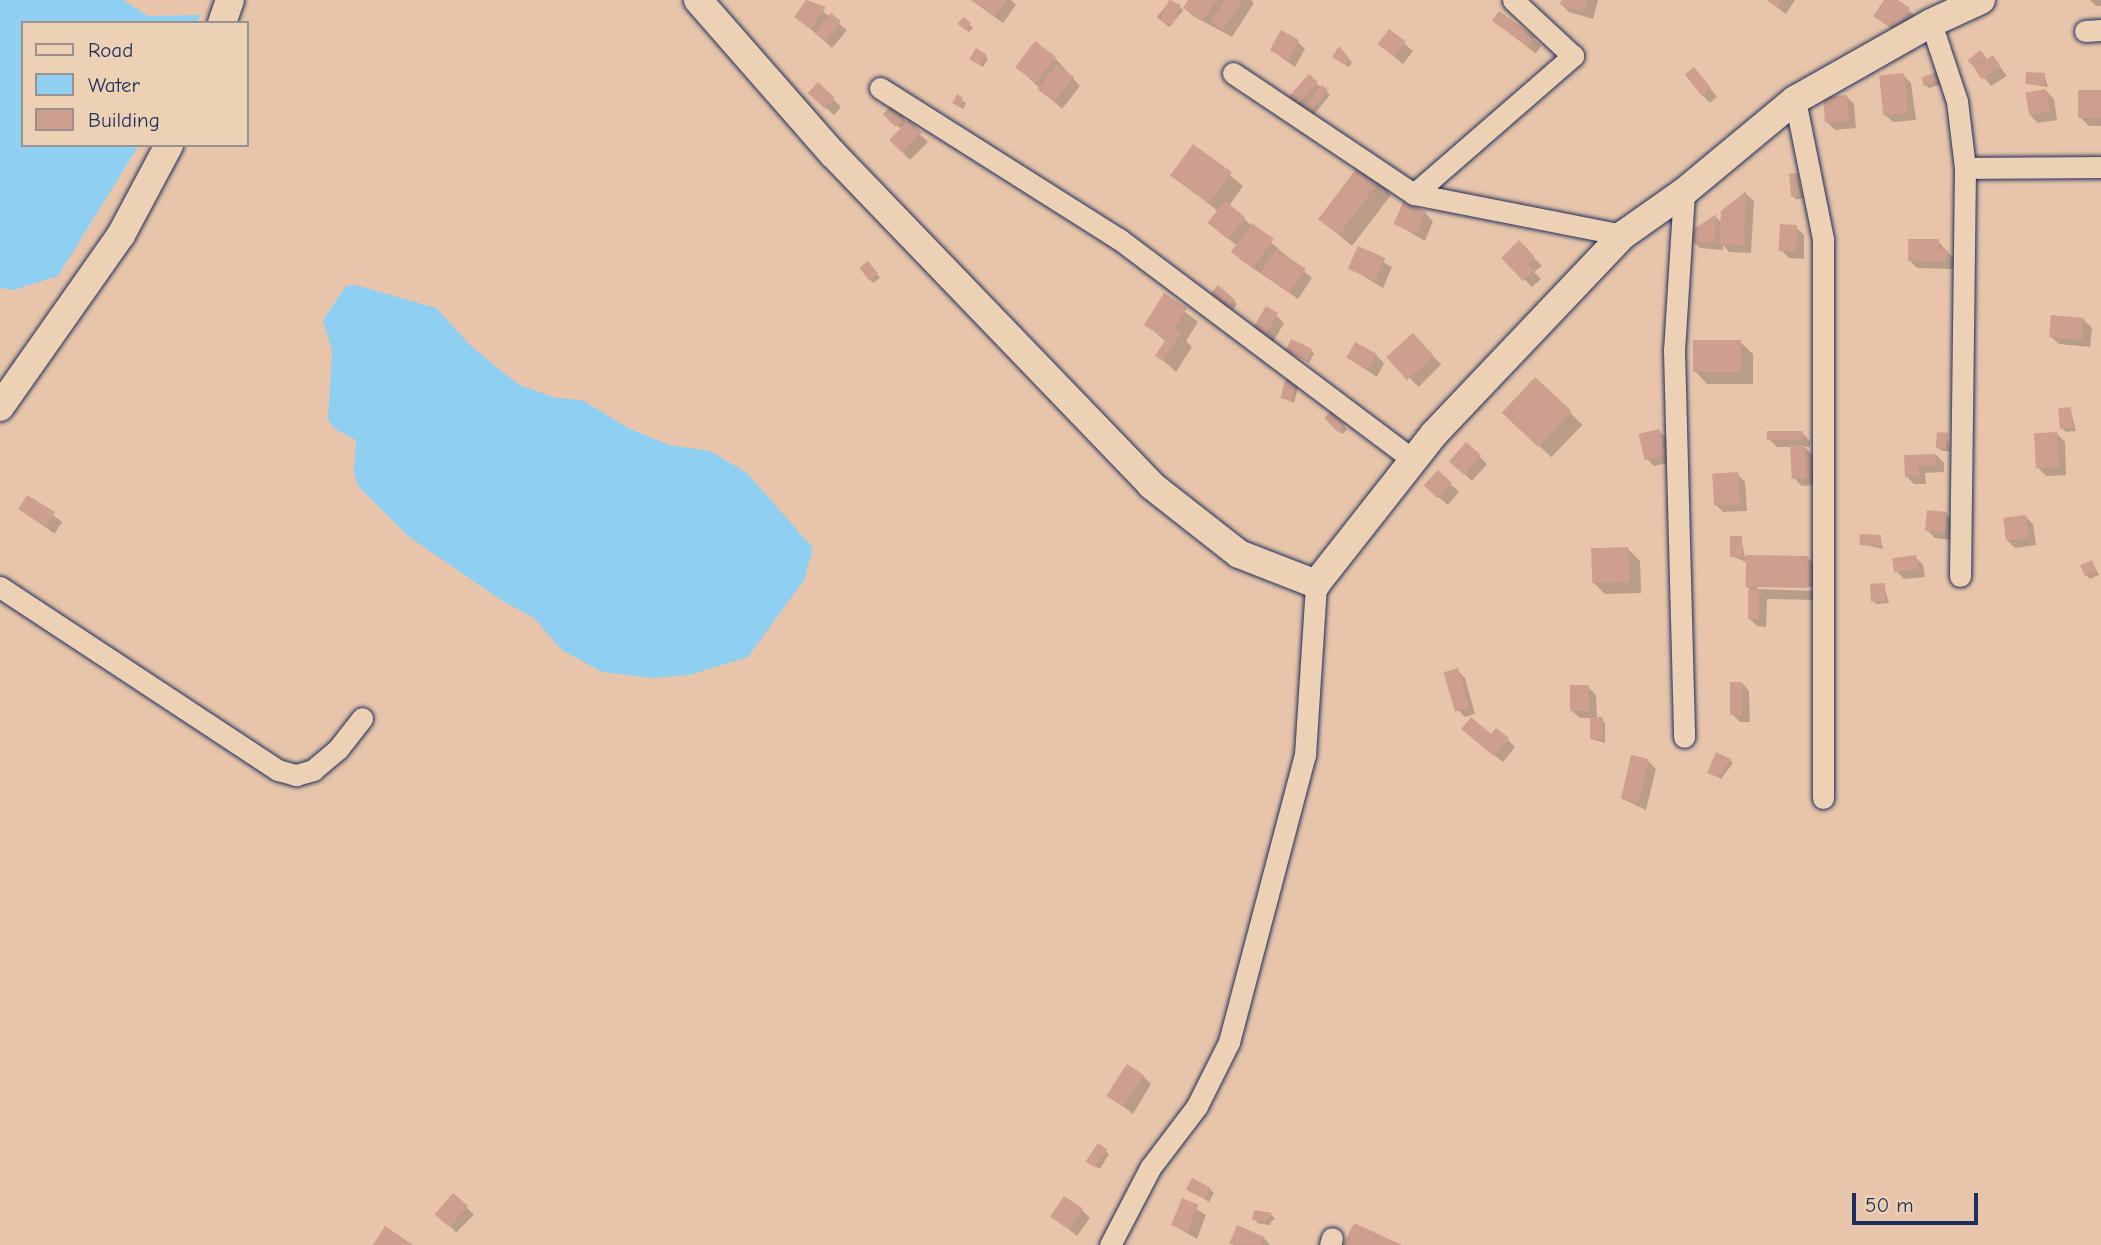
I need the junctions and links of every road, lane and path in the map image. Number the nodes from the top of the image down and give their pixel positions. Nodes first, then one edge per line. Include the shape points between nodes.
1 (230, 0) edge
2 (698, 0) edge
3 (1513, 0) edge
4 (1981, 0) edge
5 (1945, 12) edge
6 (223, 21) edge
7 (1233, 73) dead end
8 (880, 88) dead end
9 (1796, 100) junction
10 (168, 147) edge
11 (2101, 167) edge
12 (1965, 169) junction
13 (1684, 192) junction
14 (1414, 194) junction
15 (1623, 235) junction
16 (0, 407) edge
17 (1412, 459) junction
18 (1960, 576) dead end
19 (1316, 584) junction
20 (0, 587) edge
21 (362, 718) dead end
22 (1684, 737) dead end
23 (1823, 798) dead end
24 (1110, 1245) edge

1 - 6 street
2 - 19 street via 833,154 1151,485 1238,554
3 - 14 street via 1573,56
4 - 5 street
5 - 9 street
5 - 12 street
7 - 14 street
8 - 17 street via 1119,239
9 - 13 street
9 - 23 street via 1823,239
10 - 16 street via 121,235
11 - 12 street
12 - 18 street
13 - 15 street
13 - 22 street via 1674,350
14 - 15 street
15 - 17 street
17 - 19 street
19 - 24 street via 1306,755 1229,1042 1197,1105 1150,1168
20 - 21 street via 278,770 296,775 313,770 338,749

